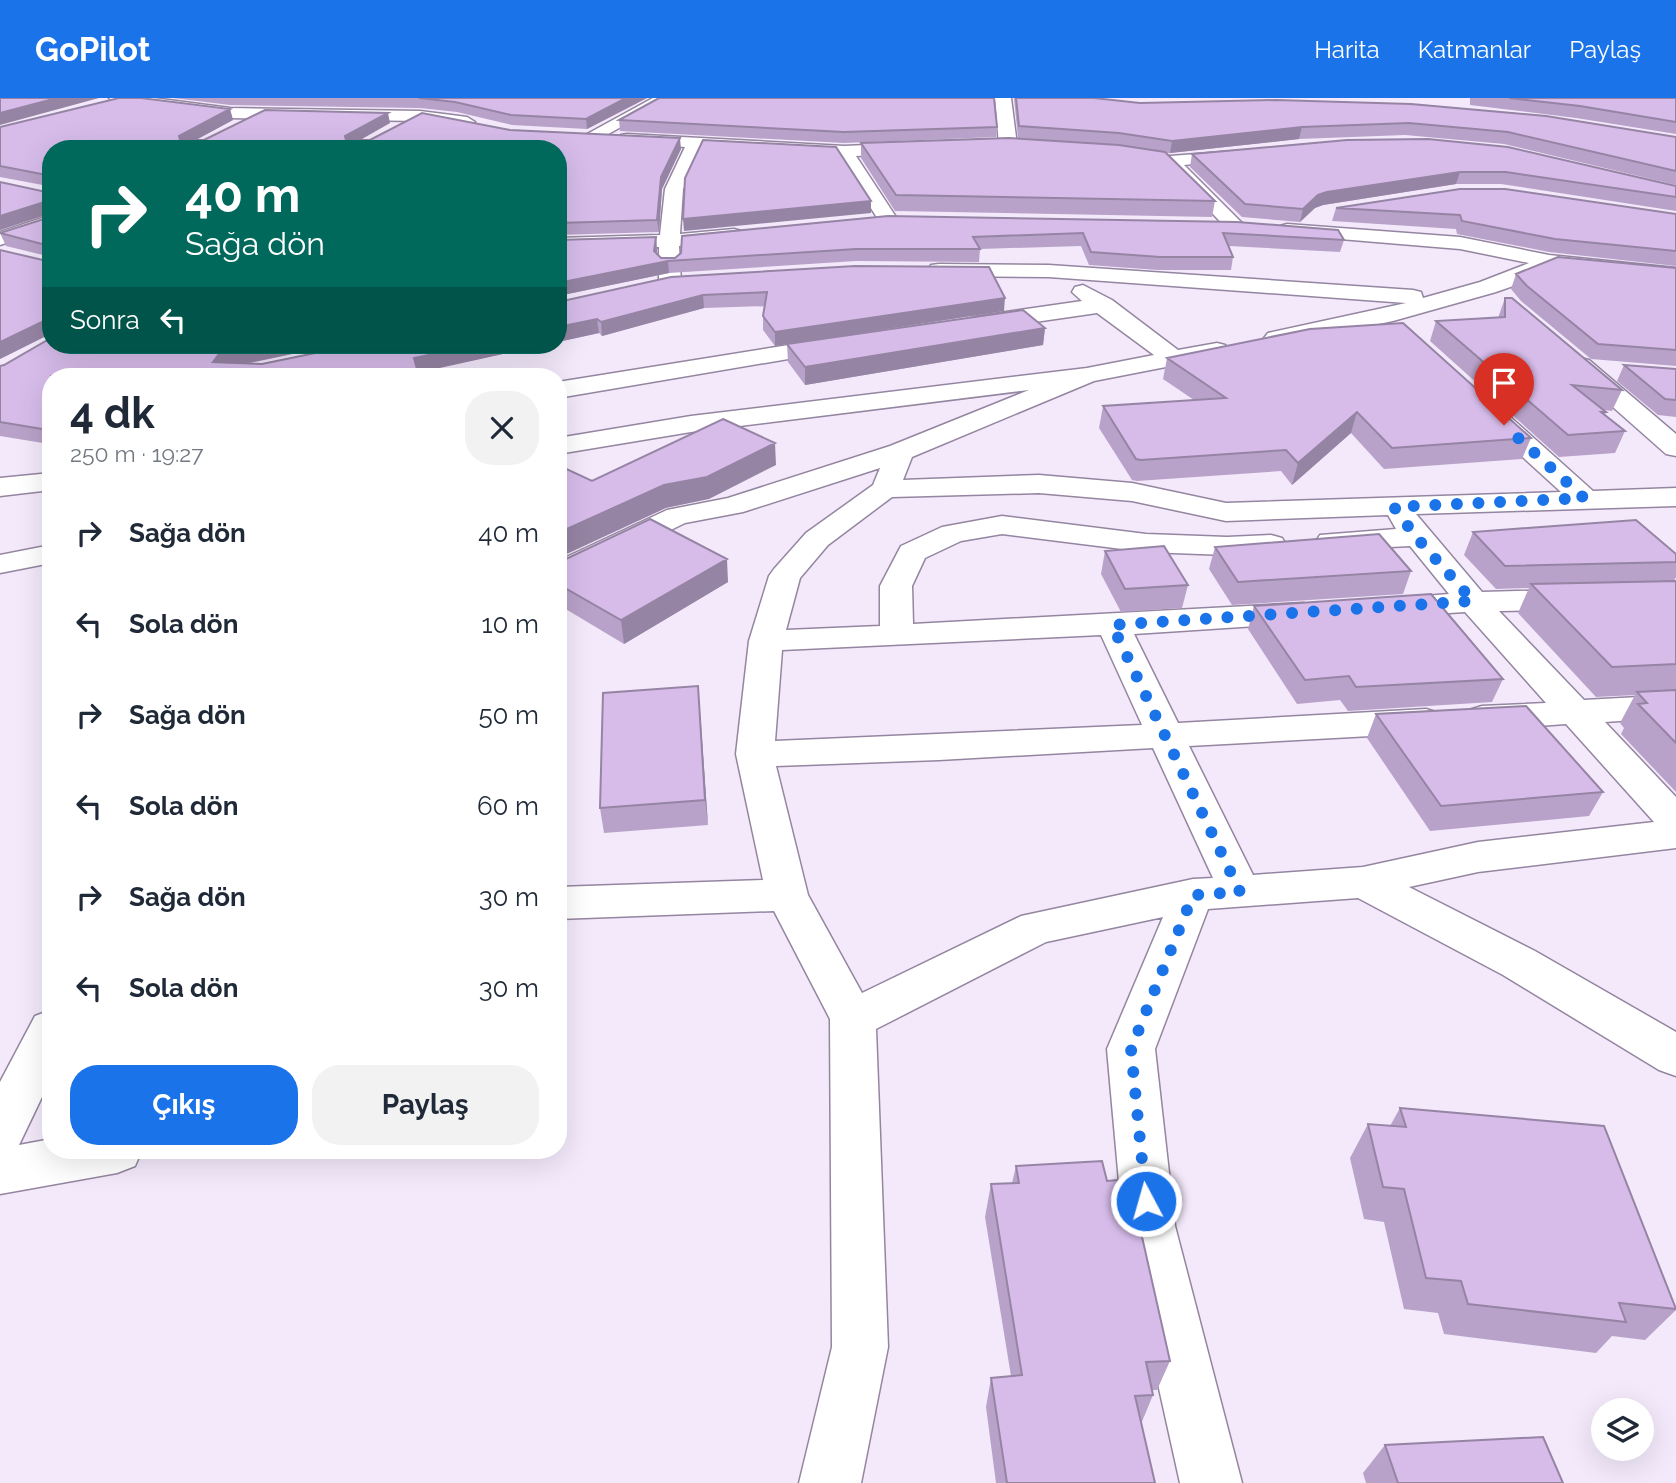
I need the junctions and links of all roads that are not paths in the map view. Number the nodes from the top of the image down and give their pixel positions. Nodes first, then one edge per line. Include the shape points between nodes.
1 (666, 98) edge
2 (1003, 98) edge
3 (127, 99) edge
4 (99, 109) edge
5 (261, 115) junction
6 (420, 116) junction
7 (478, 125) edge
8 (230, 131) edge
9 (389, 132) edge
10 (565, 136) edge
11 (591, 137) junction
12 (696, 142) junction
13 (934, 147) edge
14 (1027, 147) edge
15 (1115, 149) edge
16 (844, 150) junction
17 (1263, 152) edge
18 (567, 153) edge
19 (1170, 161) junction
20 (1324, 214) edge
21 (861, 223) edge
22 (42, 226) edge
23 (1207, 226) edge
24 (1235, 226) junction
25 (1305, 232) junction
26 (751, 233) edge
27 (669, 241) junction
28 (567, 244) edge
29 (4, 249) edge
30 (1549, 261) junction
31 (925, 270) edge
32 (1049, 271) junction
33 (1676, 274) edge
34 (696, 280) edge
35 (670, 282) junction
36 (645, 287) edge
37 (1488, 287) junction
38 (1440, 299) junction
39 (1507, 303) edge
40 (1104, 305) junction
41 (1385, 316) junction
42 (952, 327) edge
43 (1405, 334) edge
44 (855, 342) edge
45 (1565, 353) edge
46 (1175, 359) junction
47 (1585, 369) junction
48 (1624, 372) edge
49 (1087, 375) junction
50 (567, 389) edge
51 (1474, 398) edge
52 (567, 445) edge
53 (1676, 448) edge
54 (900, 452) junction
55 (42, 482) edge
56 (0, 487) edge
57 (885, 489) junction
58 (1676, 497) edge
59 (1584, 498) junction
60 (1394, 507) junction
61 (1416, 537) junction
62 (42, 556) edge
63 (0, 564) edge
64 (567, 569) edge
65 (1676, 597) edge
66 (1473, 601) junction
67 (1112, 625) junction
68 (897, 636) junction
69 (766, 641) junction
70 (1676, 706) edge
71 (1576, 713) junction
72 (1162, 734) junction
73 (755, 754) junction
74 (1676, 821) edge
75 (1676, 834) edge
76 (1363, 882) junction
77 (1217, 893) junction
78 (788, 895) junction
79 (567, 903) edge
80 (853, 1019) junction
81 (42, 1047) edge
82 (1676, 1056) edge
83 (0, 1132) edge
84 (67, 1159) edge
85 (0, 1171) edge
86 (830, 1483) edge
87 (1211, 1483) edge

1 - 11 street
2 - 14 street via 1002,145
3 - 4 street
3 - 5 street
5 - 6 street
5 - 8 street
6 - 7 street
6 - 9 street
10 - 11 street
11 - 12 street
11 - 18 street
12 - 16 street
12 - 27 street via 674,189
13 - 16 street
15 - 19 street
16 - 21 street via 895,220
17 - 19 street
19 - 24 street
20 - 25 street
22 - 29 street
23 - 24 street
24 - 25 street
25 - 30 street via 1460,243
26 - 27 street
27 - 28 street
27 - 35 street
30 - 33 street
30 - 37 street
31 - 32 street
32 - 38 street
32 - 40 street
34 - 35 street
35 - 36 street
37 - 38 street
37 - 39 street
38 - 41 street
40 - 42 street
40 - 46 street
41 - 43 street
41 - 46 street
44 - 50 street
45 - 47 street
46 - 49 street
47 - 48 street
47 - 53 street
49 - 52 street via 704,422
49 - 54 street
51 - 59 street
54 - 57 street
54 - 64 street via 733,506 677,516
55 - 56 street
57 - 60 street via 1039,484 1132,492 1226,512
57 - 69 street via 817,539 785,576
58 - 59 street
59 - 60 street
60 - 61 street
61 - 66 street
61 - 68 street via 1227,546 1146,543 1002,525 953,533 912,552 896,586
62 - 63 street
65 - 66 street
66 - 67 street
66 - 71 street
67 - 68 street
67 - 72 street
68 - 69 street
69 - 73 street
70 - 71 street
71 - 72 street
71 - 74 street
72 - 73 street
72 - 77 street
73 - 78 street
75 - 76 street via 1478,857
76 - 77 street
76 - 82 street via 1519,963
77 - 80 street via 1036,929
77 - 87 street via 1131,1049 1149,1226
78 - 79 street
78 - 80 street
80 - 86 street via 860,1347
81 - 83 street
84 - 85 street

